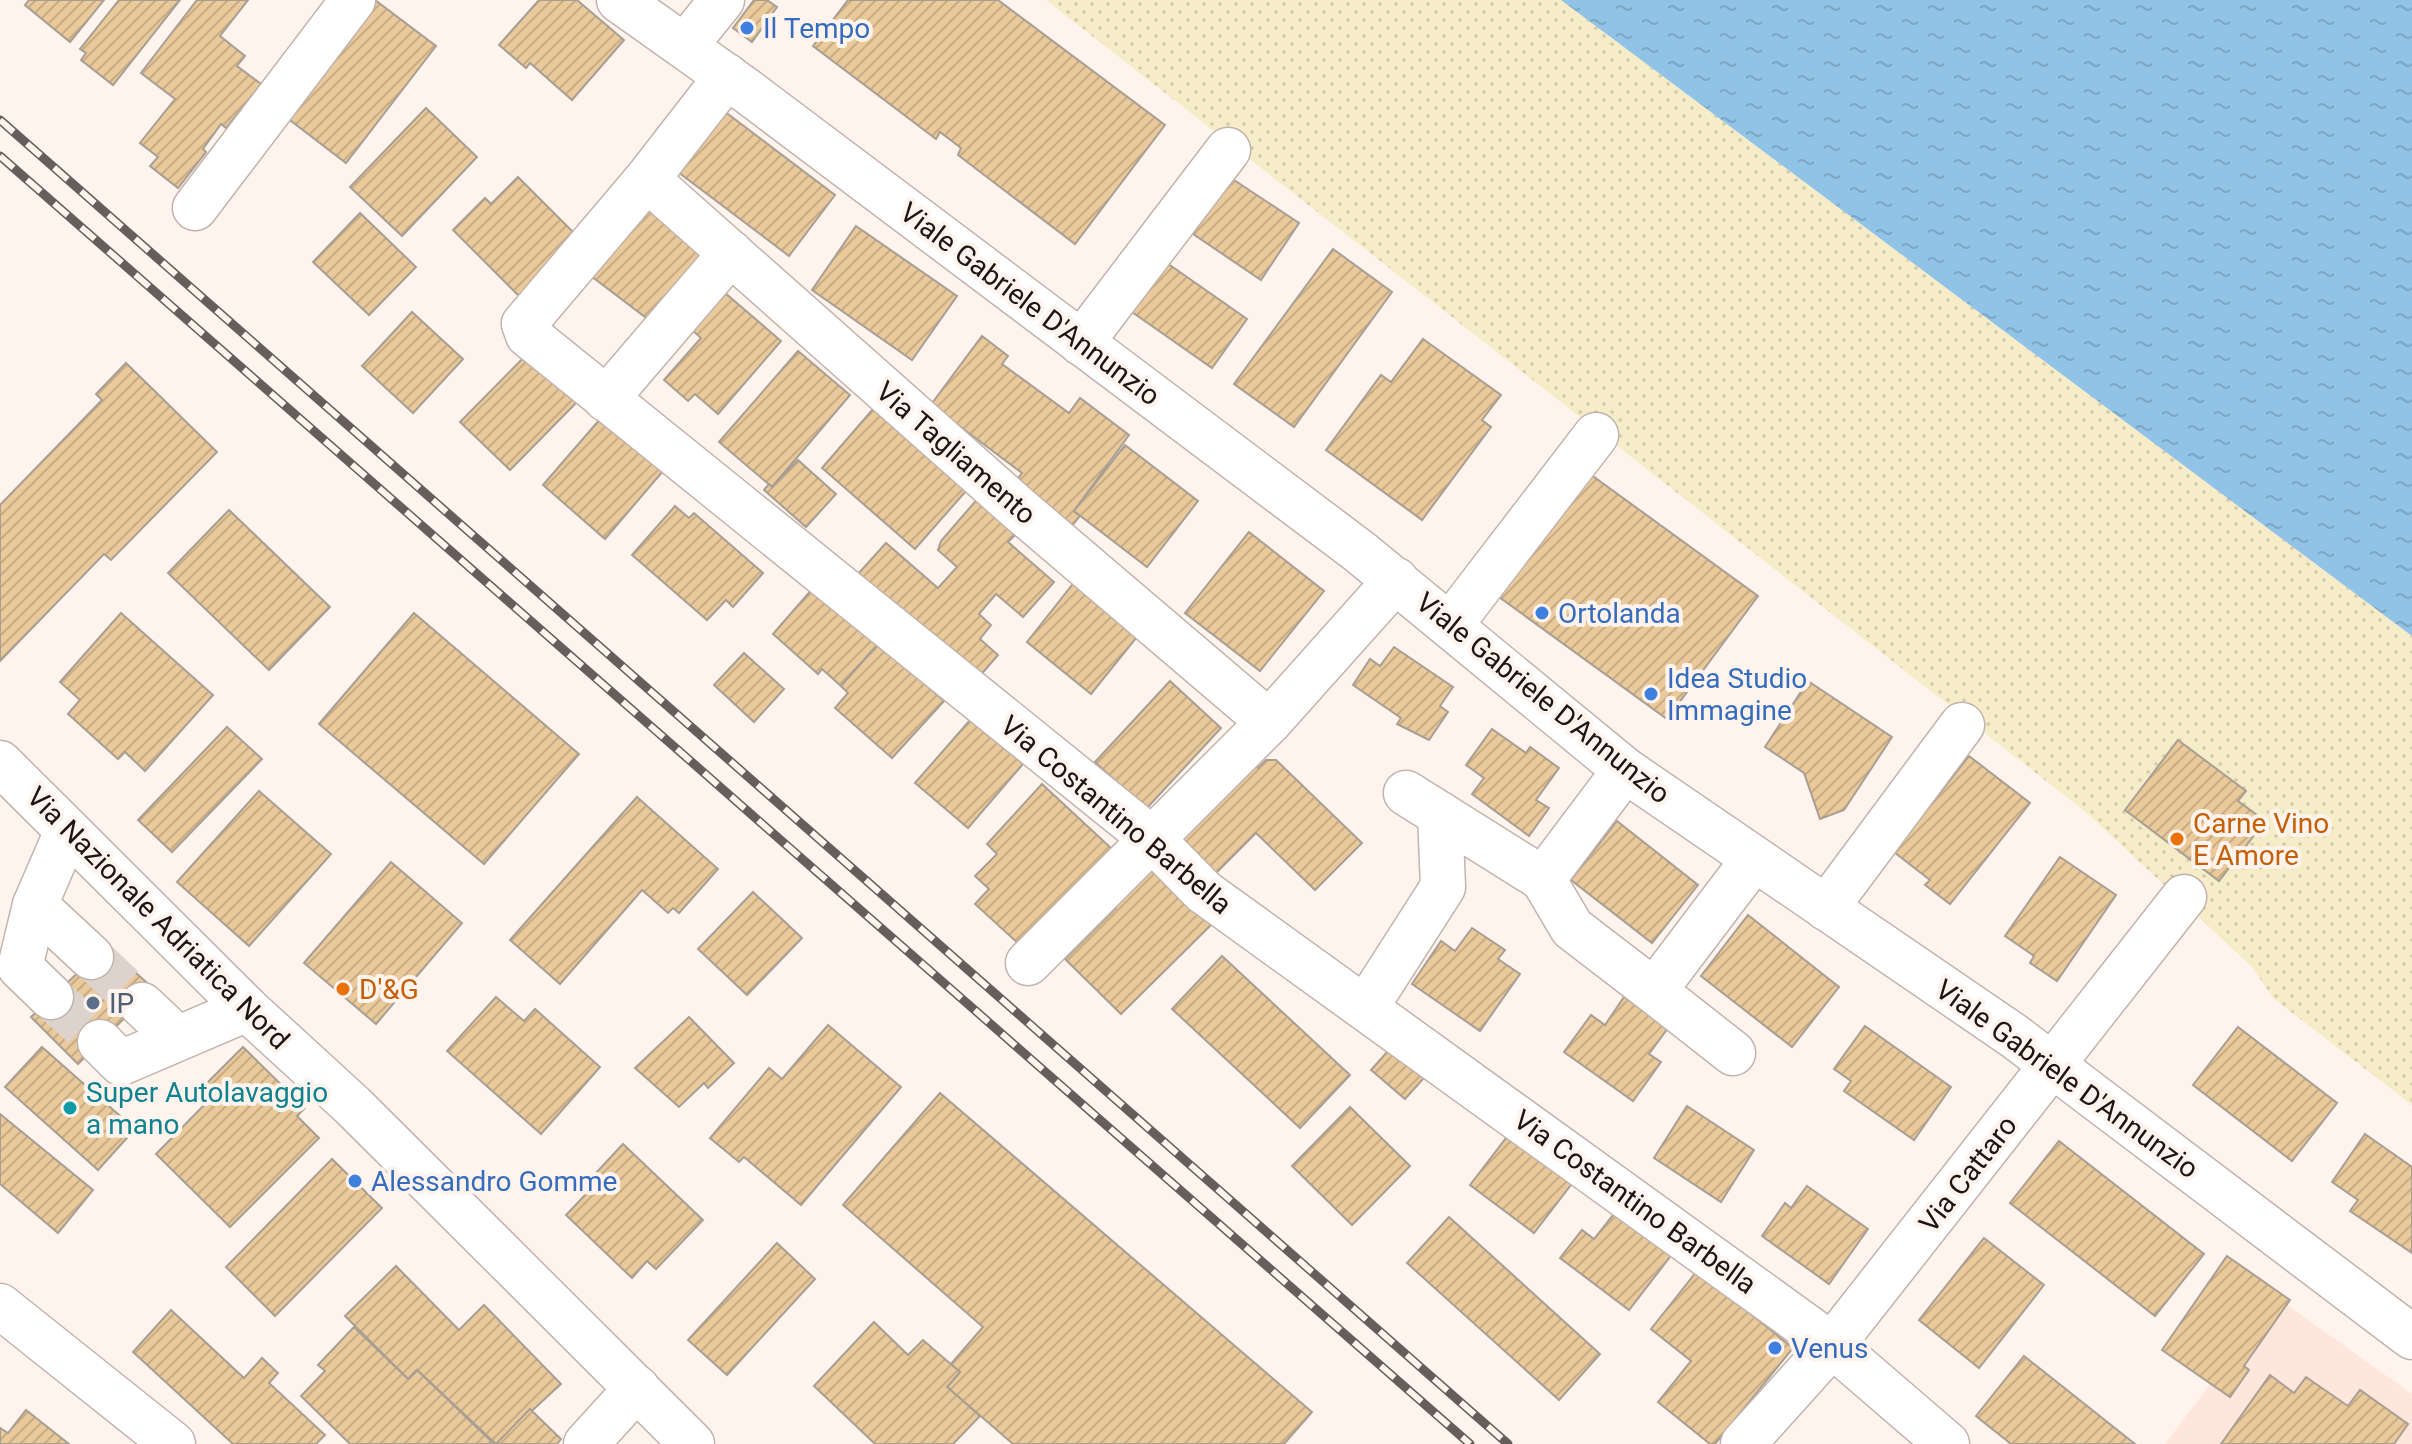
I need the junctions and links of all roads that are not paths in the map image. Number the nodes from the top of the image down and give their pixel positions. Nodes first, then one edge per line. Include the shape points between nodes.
1 (353, 0) edge
2 (619, 0) edge
3 (722, 0) edge
4 (685, 46) junction
5 (727, 76) junction
6 (1228, 150) dead end
7 (647, 179) junction
8 (195, 208) dead end
9 (731, 253) junction
10 (1081, 343) junction
11 (606, 399) junction
12 (1596, 435) dead end
13 (1396, 580) junction
14 (1451, 624) junction
15 (1269, 722) junction
16 (1962, 725) dead end
17 (0, 763) edge
18 (1625, 770) junction
19 (67, 831) junction
20 (1152, 839) junction
21 (1754, 859) junction
22 (1543, 879) junction
23 (2184, 897) dead end
24 (35, 905) junction
25 (1826, 908) junction
26 (91, 957) tunnel mouth
27 (1028, 963) dead end
28 (1654, 991) junction
29 (51, 997) tunnel mouth
30 (142, 1005) tunnel mouth
31 (1366, 1007) junction
32 (247, 1009) junction
33 (177, 1038) junction
34 (100, 1042) tunnel mouth
35 (1733, 1053) dead end
36 (2053, 1065) junction
37 (0, 1306) edge
38 (2412, 1337) edge
39 (1832, 1345) junction
40 (637, 1388) junction
41 (173, 1444) edge
42 (586, 1444) edge
43 (692, 1444) edge
44 (1743, 1444) edge
45 (1947, 1444) edge

1 - 8 street
2 - 4 street, Viale Gabriele D'Annunzio
3 - 4 street
4 - 5 street, Viale Gabriele D'Annunzio
5 - 7 street, Via Costantino Barbella
5 - 10 street, Viale Gabriele D'Annunzio
6 - 10 street
7 - 9 street, Via Tagliamento
7 - 11 street, Via Costantino Barbella via 524,324 528,335
9 - 11 street
9 - 15 street, Via Tagliamento
10 - 13 street, Viale Gabriele D'Annunzio
11 - 20 street, Via Costantino Barbella
12 - 14 street
13 - 14 street, Viale Gabriele D'Annunzio
13 - 15 street
14 - 18 street, Viale Gabriele D'Annunzio
15 - 20 street
16 - 25 street
17 - 19 street, Via Nazionale Adriatica Nord
18 - 21 street, Viale Gabriele D'Annunzio
18 - 22 street
19 - 24 street
19 - 32 street, Via Nazionale Adriatica Nord
20 - 27 street
20 - 31 street, Via Costantino Barbella via 1204,892
21 - 25 street, Viale Gabriele D'Annunzio
21 - 28 street
22 - 28 street via 1572,928
22 - 31 street via 1423,803 1443,887
23 - 36 street, Via Cattaro
24 - 26 street
24 - 29 street via 20,967
25 - 36 street, Viale Gabriele D'Annunzio
28 - 35 street
30 - 33 street
31 - 39 street, Via Costantino Barbella
32 - 33 street
32 - 40 street, Via Nazionale Adriatica Nord via 353,1106
33 - 34 street via 121,1063
36 - 38 street, Viale Gabriele D'Annunzio
36 - 39 street, Via Cattaro
37 - 41 street
39 - 44 street, Via Cattaro
39 - 45 street, Via Costantino Barbella
40 - 42 street
40 - 43 street, Via Nazionale Adriatica Nord

